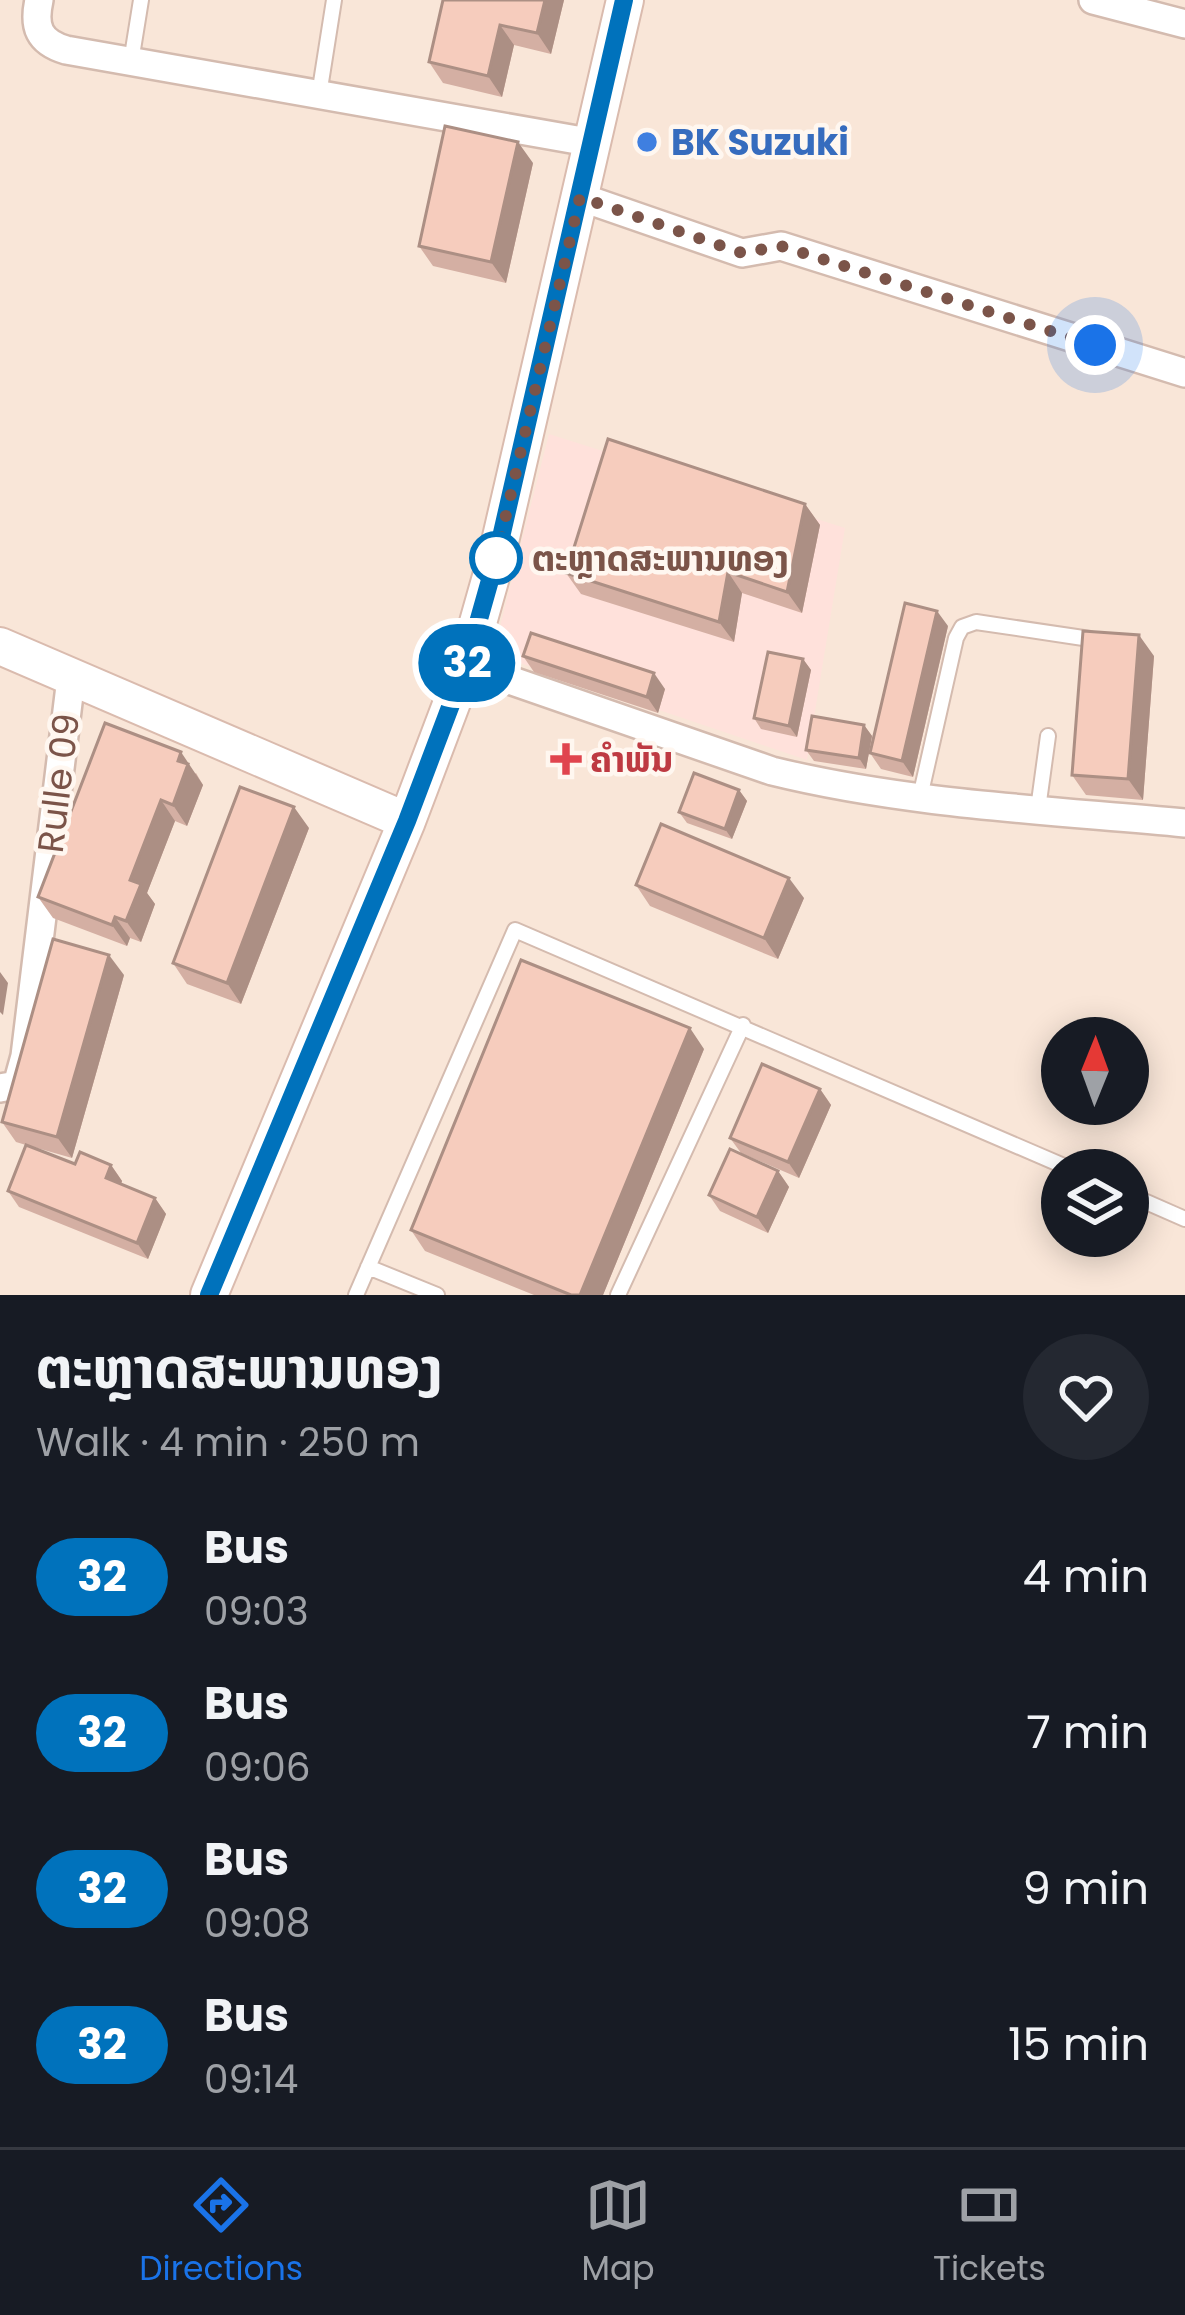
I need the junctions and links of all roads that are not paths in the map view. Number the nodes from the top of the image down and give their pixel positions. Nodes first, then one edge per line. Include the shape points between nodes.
1 (38, 0) edge
2 (141, 0) edge
3 (334, 0) edge
4 (625, 0) edge
5 (1093, 0) edge
6 (1185, 24) edge
7 (131, 62) junction
8 (319, 95) junction
9 (594, 143) junction
10 (580, 197) junction
11 (1185, 373) edge
12 (1090, 639) edge
13 (0, 646) edge
14 (466, 665) junction
15 (71, 678) junction
16 (1048, 736) dead end
17 (920, 797) junction
18 (1038, 808) junction
19 (407, 821) junction
20 (1185, 823) edge
21 (743, 1025) junction
22 (0, 1088) edge
23 (1041, 1156) edge
24 (1149, 1203) edge
25 (1185, 1219) edge
26 (368, 1267) junction
27 (209, 1295) edge
28 (356, 1295) edge
29 (437, 1295) edge
30 (618, 1295) edge

1 - 7 street via 35,19 45,41
2 - 7 lane
3 - 8 lane
4 - 9 street
5 - 6 street
7 - 8 street
8 - 9 street
9 - 10 street
10 - 11 street via 742,253 781,246
10 - 14 street
12 - 17 lane via 976,622 962,627
13 - 15 street
14 - 17 street via 772,771
14 - 19 street
15 - 19 street
15 - 22 street, Rulle 09 via 25,1056 17,1084
16 - 18 lane
17 - 18 street
18 - 20 street
19 - 27 street
21 - 23 lane
21 - 26 lane via 515,930
21 - 30 lane
24 - 25 lane
26 - 28 lane
26 - 29 lane

